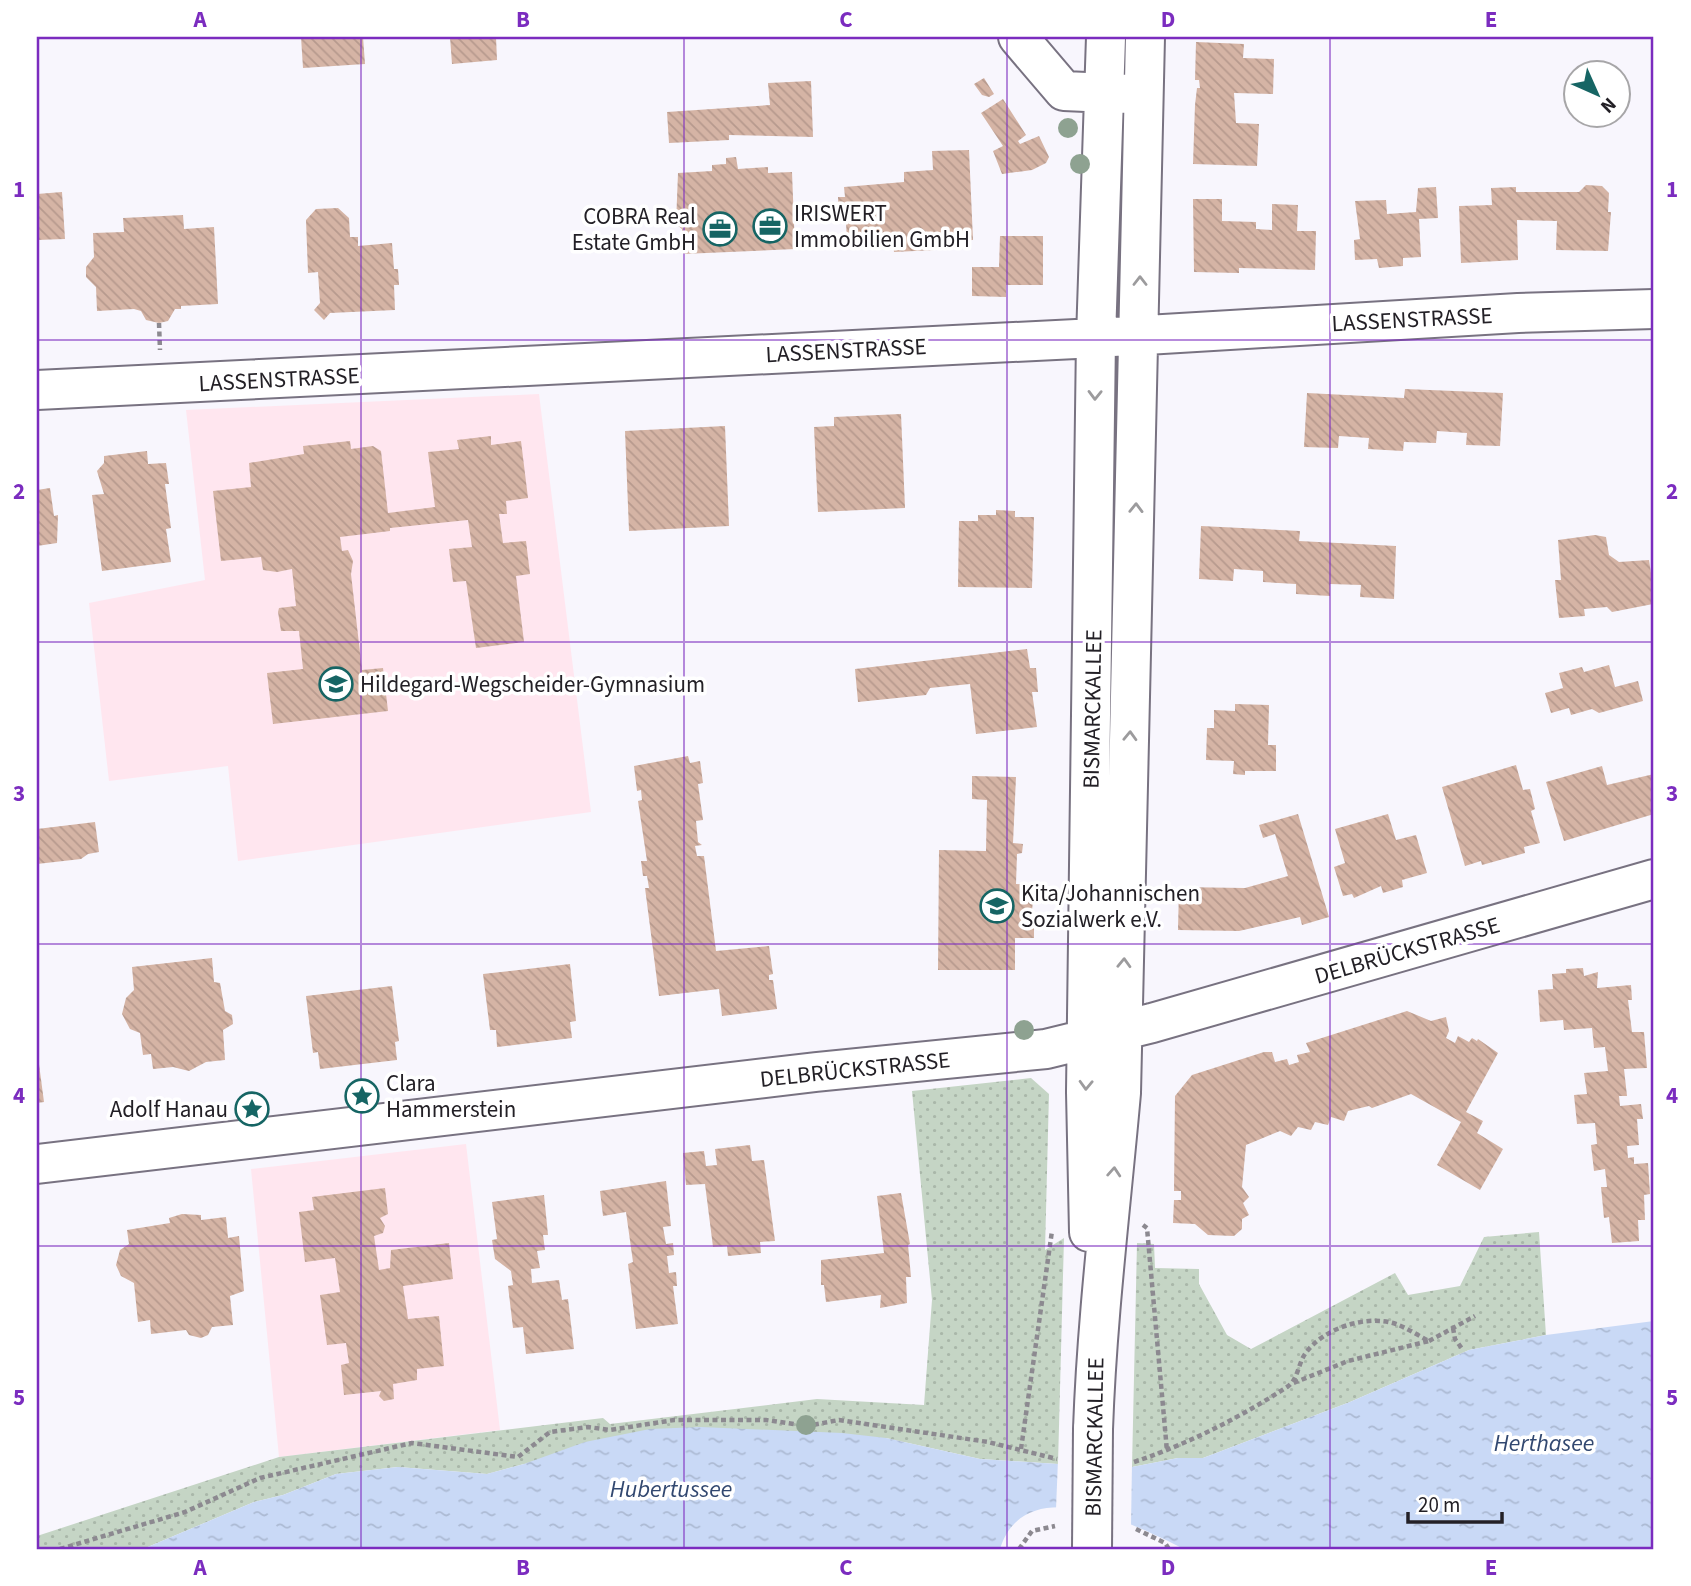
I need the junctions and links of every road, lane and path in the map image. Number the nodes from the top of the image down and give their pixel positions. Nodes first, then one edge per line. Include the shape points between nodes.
1 (1018, 37) edge
2 (1106, 37) edge
3 (1145, 37) edge
4 (1105, 93) junction
5 (1144, 94) junction
6 (1654, 309) edge
7 (159, 323) dead end
8 (1140, 335) junction
9 (1096, 338) junction
10 (160, 361) dead end
11 (37, 390) edge
12 (1133, 631) junction
13 (1093, 632) junction
14 (1654, 878) edge
15 (1106, 1035) junction
16 (37, 1164) edge
17 (1134, 1220) dead end
18 (1061, 1222) dead end
19 (1475, 1316) dead end
20 (1453, 1328) junction
21 (1430, 1341) junction
22 (1463, 1350) dead end
23 (1291, 1384) junction
24 (1021, 1449) junction
25 (1167, 1451) junction
26 (1057, 1459) dead end
27 (1134, 1462) dead end
28 (1055, 1526) dead end
29 (1136, 1529) dead end
30 (60, 1549) edge
31 (1019, 1549) edge
32 (1093, 1549) edge
33 (1169, 1549) edge

1 - 4 street via 1063,91
2 - 4 street, BISMARCKALLEE
3 - 5 street, BISMARCKALLEE
4 - 5 street
4 - 9 street, BISMARCKALLEE
8 -> 5 street, BISMARCKALLEE
6 - 8 street, LASSENSTRASSE
7 - 10 path
8 - 9 street, LASSENSTRASSE
12 -> 8 street, BISMARCKALLEE
9 - 11 street, LASSENSTRASSE
9 -> 13 street, BISMARCKALLEE
12 - 13 street
15 -> 12 street, BISMARCKALLEE
13 - 15 street, BISMARCKALLEE
14 - 15 street, DELBRÜCKSTRASSE
15 - 16 street, DELBRÜCKSTRASSE via 1046,1049
15 - 32 street, BISMARCKALLEE, bridge via 1112,1206 1097,1325
17 - 25 path via 1147,1228
18 - 24 path via 1052,1229
19 - 20 path
20 - 21 path
20 - 22 path
21 - 23 path via 1348,1361
21 - 23 path via 1396,1324 1371,1319 1348,1325 1306,1353
23 - 25 path
24 - 26 path
24 - 30 path via 839,1420 807,1426 766,1420 674,1420 610,1430 588,1427 551,1432 518,1457 412,1443 260,1478 185,1512
25 - 27 path
28 - 31 path via 1032,1531
29 - 33 path

